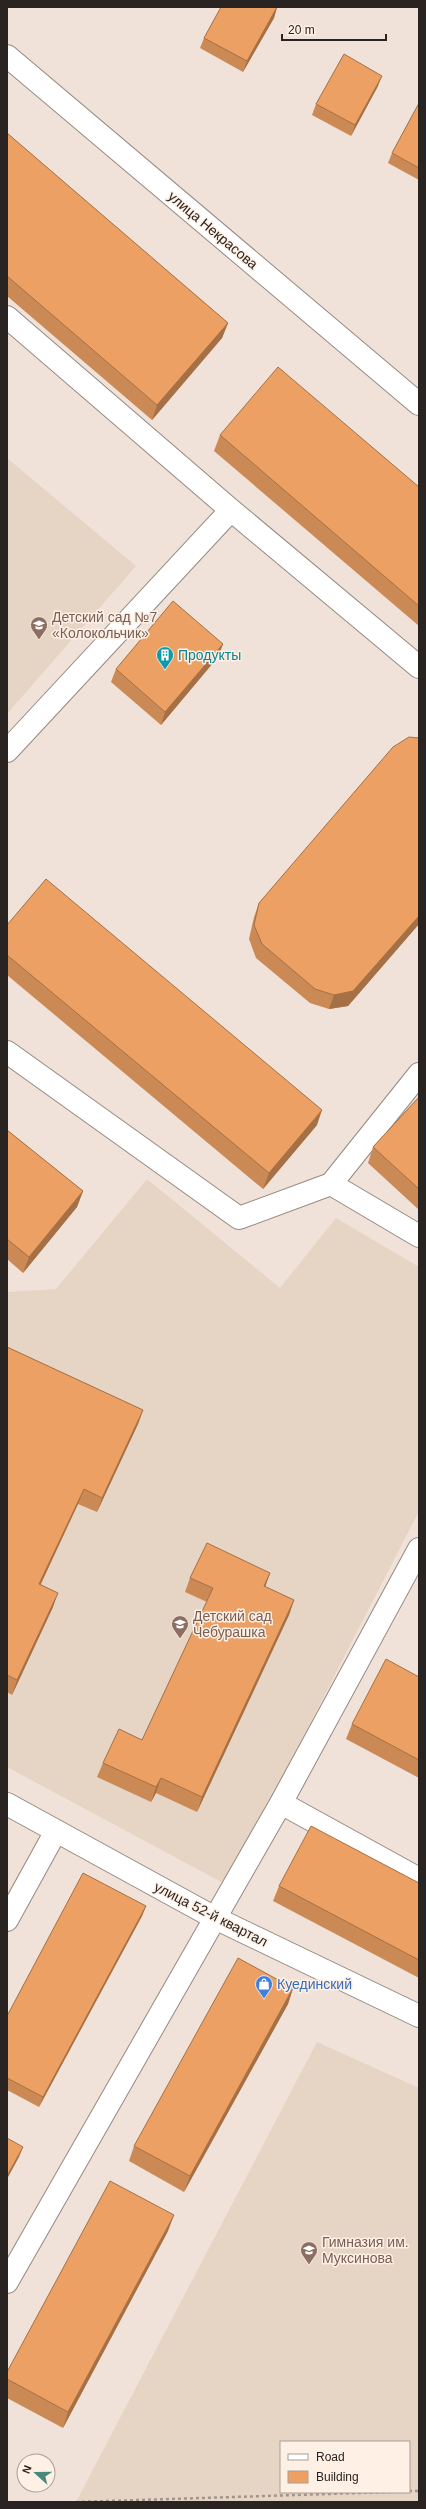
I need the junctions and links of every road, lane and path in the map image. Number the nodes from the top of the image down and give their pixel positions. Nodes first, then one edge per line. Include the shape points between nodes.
1 (7, 56) edge
2 (7, 317) edge
3 (419, 404) edge
4 (231, 510) junction
5 (419, 667) edge
6 (7, 751) edge
7 (7, 1052) edge
8 (419, 1074) edge
9 (330, 1184) junction
10 (419, 1236) edge
11 (419, 1549) edge
12 (281, 1803) junction
13 (7, 1804) edge
14 (56, 1831) junction
15 (419, 1878) edge
16 (215, 1918) junction
17 (7, 1920) edge
18 (419, 2016) edge
19 (7, 2282) edge
20 (360, 2493) edge
21 (76, 2502) edge

1 - 3 street, улица Некрасова
2 - 4 street
4 - 5 street
4 - 6 street
7 - 9 street via 239,1218
8 - 9 street
9 - 10 street
11 - 12 street
12 - 15 street
12 - 16 street
13 - 14 street, улица 52-й квартал
14 - 16 street, улица 52-й квартал
14 - 17 street
16 - 18 street, улица 52-й квартал
16 - 19 street
20 - 21 path

